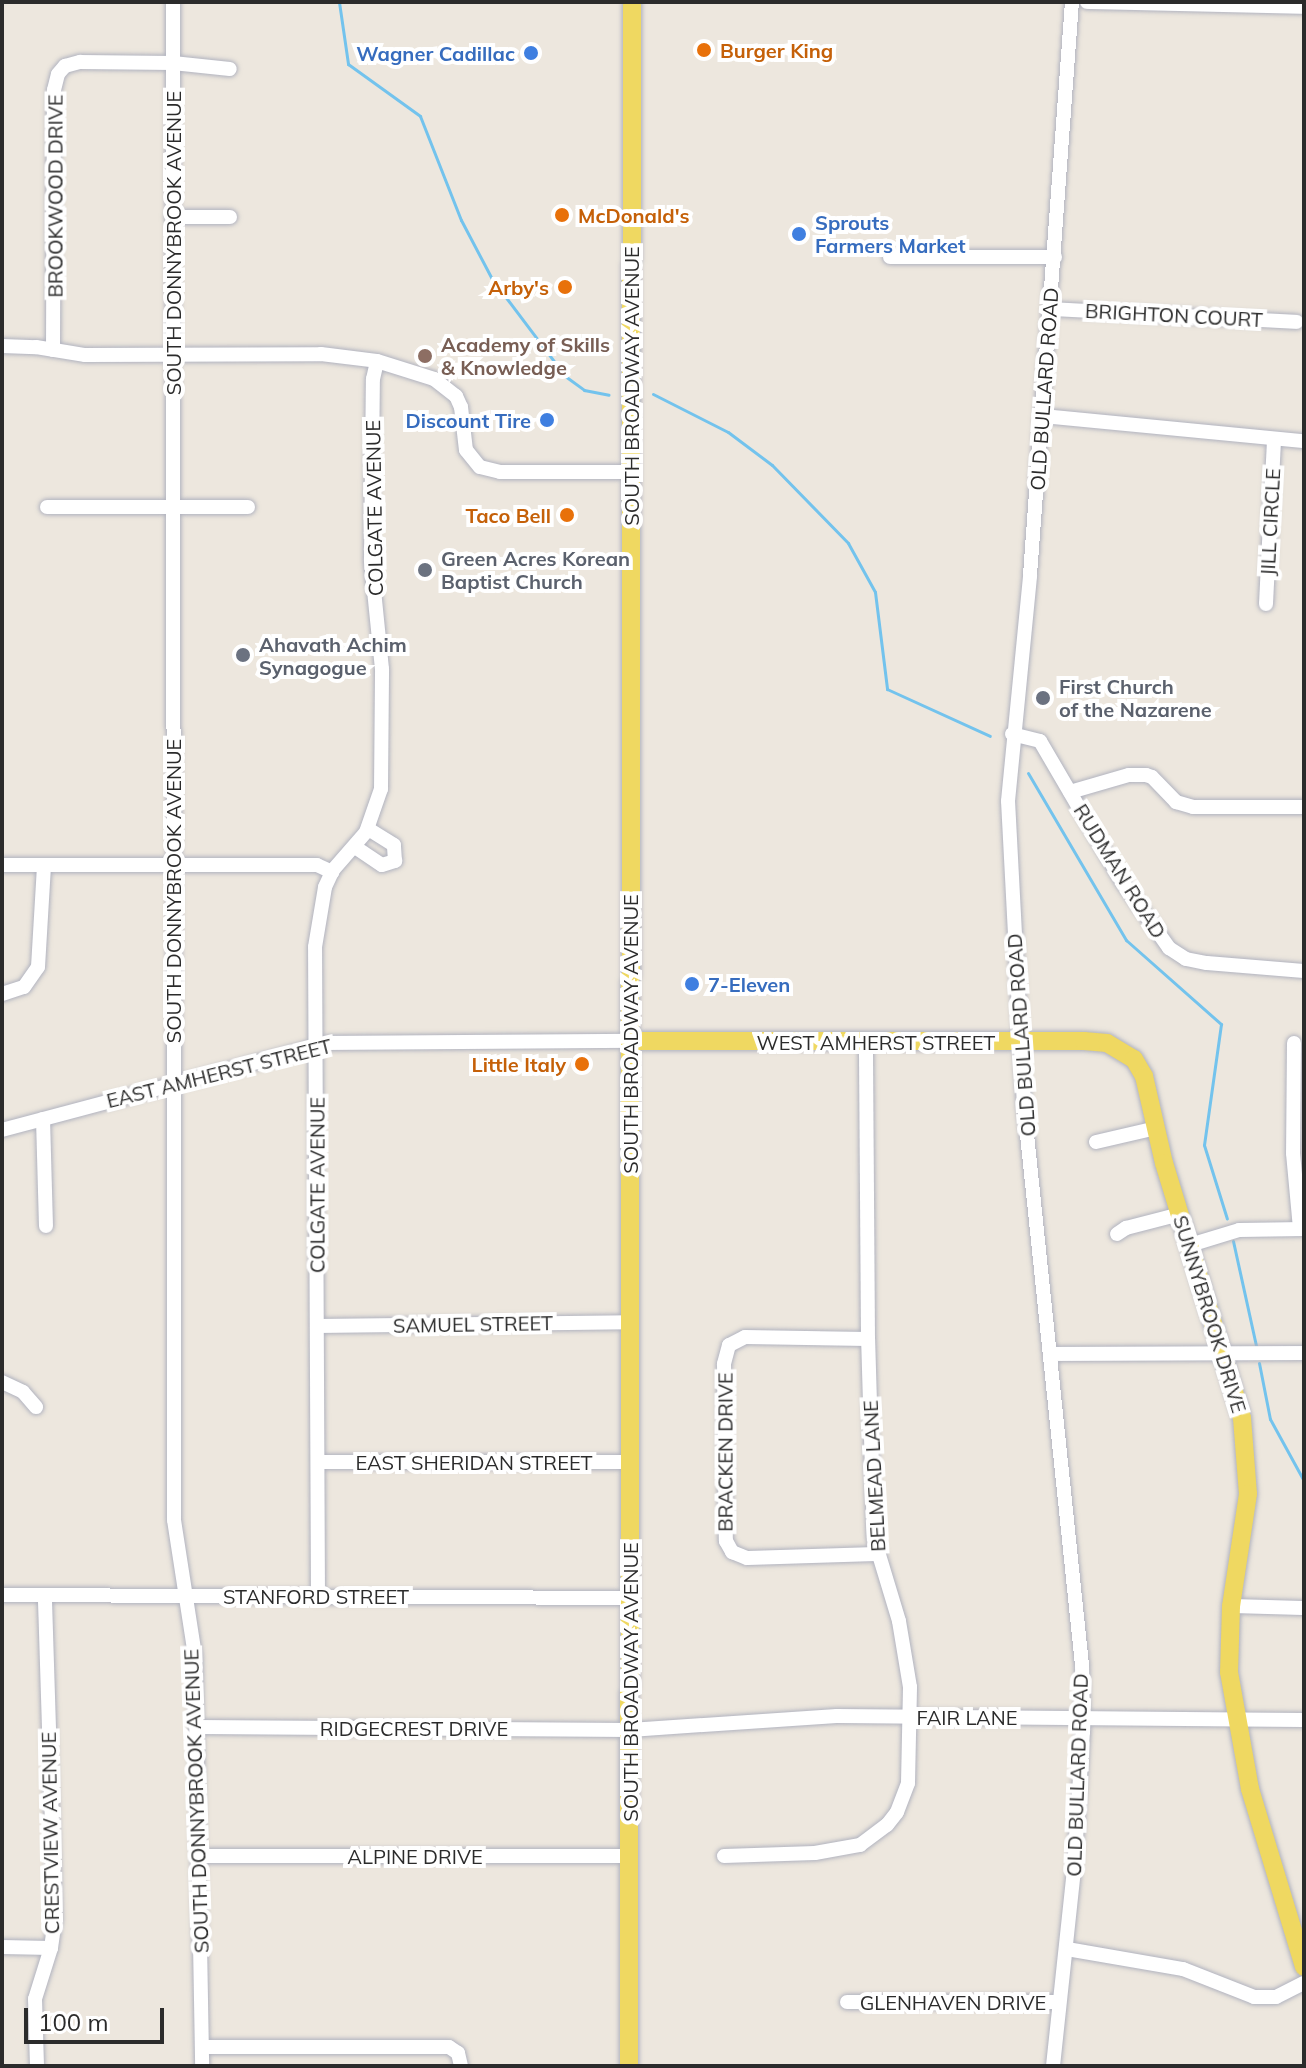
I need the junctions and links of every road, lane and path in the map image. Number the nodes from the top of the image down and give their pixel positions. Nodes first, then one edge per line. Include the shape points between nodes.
1 (173, 2) edge
2 (632, 2) edge
3 (1072, 2) edge
4 (1087, 2) edge
5 (1304, 7) edge
6 (173, 63) junction
7 (230, 69) dead end
8 (172, 217) junction
9 (230, 217) dead end
10 (890, 257) dead end
11 (1055, 257) junction
12 (1051, 309) junction
13 (1297, 322) dead end
14 (2, 346) edge
15 (53, 350) junction
16 (173, 356) junction
17 (377, 361) junction
18 (1042, 416) junction
19 (1274, 439) junction
20 (1304, 441) edge
21 (631, 472) junction
22 (173, 505) junction
23 (47, 507) dead end
24 (248, 507) dead end
25 (1266, 604) dead end
26 (1012, 734) junction
27 (1070, 792) junction
28 (1304, 807) edge
29 (368, 829) junction
30 (355, 847) junction
31 (173, 864) junction
32 (2, 865) edge
33 (44, 865) junction
34 (332, 872) junction
35 (1304, 971) edge
36 (2, 994) edge
37 (631, 1041) junction
38 (1020, 1041) junction
39 (866, 1042) junction
40 (1294, 1043) dead end
41 (318, 1045) junction
42 (1120, 1049) joint
43 (173, 1084) junction
44 (1298, 1096) edge
45 (43, 1119) junction
46 (1156, 1128) junction
47 (2, 1130) edge
48 (1096, 1142) dead end
49 (1180, 1214) junction
50 (46, 1226) dead end
51 (1302, 1229) edge
52 (1117, 1234) dead end
53 (1190, 1245) junction
54 (630, 1322) junction
55 (317, 1326) junction
56 (868, 1339) junction
57 (1304, 1353) edge
58 (1050, 1354) junction
59 (1225, 1354) junction
60 (2, 1382) edge
61 (36, 1407) dead end
62 (318, 1462) junction
63 (630, 1462) junction
64 (877, 1554) junction
65 (2, 1595) edge
66 (184, 1597) junction
67 (318, 1597) junction
68 (45, 1598) junction
69 (631, 1598) junction
70 (1231, 1606) junction
71 (1304, 1608) edge
72 (1083, 1717) junction
73 (910, 1718) junction
74 (1236, 1720) junction
75 (1304, 1720) edge
76 (198, 1727) junction
77 (630, 1730) junction
78 (199, 1856) junction
79 (630, 1856) junction
80 (724, 1856) dead end
81 (2, 1947) edge
82 (51, 1948) junction
83 (1067, 1949) junction
84 (1304, 1967) edge
85 (1304, 1983) edge
86 (847, 2002) dead end
87 (1059, 2002) junction
88 (202, 2047) junction
89 (37, 2066) edge
90 (202, 2066) edge
91 (461, 2066) edge
92 (629, 2066) edge
93 (1053, 2066) edge

1 - 6 street, SOUTH DONNYBROOK AVENUE
2 - 21 main road, SOUTH BROADWAY AVENUE
3 - 11 street, OLD BULLARD ROAD
4 - 5 street
6 - 7 street, BROOKWOOD DRIVE
6 - 8 street, SOUTH DONNYBROOK AVENUE
6 - 15 street, BROOKWOOD DRIVE via 74,62 56,79
8 - 9 street
8 - 16 street, SOUTH DONNYBROOK AVENUE
10 - 11 street
11 - 12 street, OLD BULLARD ROAD
12 - 13 street, BRIGHTON COURT
12 - 18 street, OLD BULLARD ROAD
14 - 15 street
15 - 16 street
16 - 17 street via 321,354
16 - 22 street, SOUTH DONNYBROOK AVENUE
17 - 21 street via 434,379 452,392 461,407 466,450 489,471
17 - 29 street, COLGATE AVENUE via 371,560 381,658 382,775
18 - 19 street
18 - 26 street, OLD BULLARD ROAD
19 - 20 street
19 - 25 street, JILL CIRCLE
21 - 37 main road, SOUTH BROADWAY AVENUE
22 - 23 street
22 - 24 street
22 - 31 street, SOUTH DONNYBROOK AVENUE
26 - 27 street, RUDMAN ROAD via 1040,741
26 - 38 street, OLD BULLARD ROAD via 1008,801
27 - 28 street via 1146,775 1176,802 1193,807
27 - 35 street, RUDMAN ROAD via 1123,883 1169,948 1207,963
29 - 30 street, COLGATE AVENUE
29 - 30 street via 394,845 395,861 382,865
30 - 34 street, COLGATE AVENUE
31 - 33 street
31 - 34 street via 317,865
31 - 43 street, SOUTH DONNYBROOK AVENUE
32 - 33 street
33 - 36 street via 38,967 24,987
34 - 41 street, COLGATE AVENUE via 318,920
37 - 39 main road, WEST AMHERST STREET
37 - 41 street, EAST AMHERST STREET
37 - 54 main road, SOUTH BROADWAY AVENUE
38 - 39 main road, WEST AMHERST STREET
38 - 42 main road, WEST AMHERST STREET via 1094,1041
38 - 58 street, OLD BULLARD ROAD
39 - 56 street, BELMEAD LANE
40 - 44 street
41 - 43 street, EAST AMHERST STREET
41 - 55 street, COLGATE AVENUE
42 - 46 main road, SUNNYBROOK DRIVE via 1144,1076
43 - 45 street, EAST AMHERST STREET
43 - 66 street, SOUTH DONNYBROOK AVENUE via 174,1520
44 - 51 street
45 - 47 street, EAST AMHERST STREET
45 - 50 street
46 - 48 street
46 - 49 main road, SUNNYBROOK DRIVE
49 - 52 street
49 - 53 main road, SUNNYBROOK DRIVE
51 - 53 street via 1239,1230
53 - 59 main road, SUNNYBROOK DRIVE
54 - 55 street, SAMUEL STREET
54 - 63 main road, SOUTH BROADWAY AVENUE
55 - 62 street, COLGATE AVENUE
56 - 64 street, BELMEAD LANE
56 - 64 street, BRACKEN DRIVE via 745,1337 729,1345 724,1364 726,1541 732,1552 747,1558
57 - 59 street
58 - 59 street
58 - 72 street, OLD BULLARD ROAD via 1079,1626
59 - 70 main road, SUNNYBROOK DRIVE via 1242,1418 1248,1482
60 - 61 street via 23,1392
62 - 63 street, EAST SHERIDAN STREET
62 - 67 street, COLGATE AVENUE
63 - 69 main road, SOUTH BROADWAY AVENUE
64 - 73 street, BELMEAD LANE via 899,1621
65 - 68 street, STANFORD STREET
66 - 67 street, STANFORD STREET
66 - 68 street, STANFORD STREET
66 - 76 street, SOUTH DONNYBROOK AVENUE via 195,1656
67 - 69 street, STANFORD STREET
68 - 82 street, CRESTVIEW AVENUE via 55,1919
69 - 77 main road, SOUTH BROADWAY AVENUE
70 - 71 street
70 - 74 main road, SUNNYBROOK DRIVE via 1229,1672
72 - 73 street, FAIR LANE
72 - 74 street, FAIR LANE
72 - 83 street, OLD BULLARD ROAD
73 - 77 street, FAIR LANE via 801,1718
73 - 80 street, BELMEAD LANE via 908,1783 897,1812 875,1837 845,1850
74 - 75 street, FAIR LANE
74 - 84 main road, SUNNYBROOK DRIVE via 1255,1809
76 - 77 street, RIDGECREST DRIVE
76 - 78 street, SOUTH DONNYBROOK AVENUE
77 - 79 main road, SOUTH BROADWAY AVENUE
78 - 79 street, ALPINE DRIVE
78 - 88 street, SOUTH DONNYBROOK AVENUE
79 - 92 main road, SOUTH BROADWAY AVENUE
81 - 82 street
82 - 89 street, CRESTVIEW AVENUE via 35,1999
83 - 85 street via 1183,1969 1254,1997 1276,1997
83 - 87 street, OLD BULLARD ROAD
86 - 87 street, GLENHAVEN DRIVE
87 - 93 street, OLD BULLARD ROAD
88 - 90 street, SOUTH DONNYBROOK AVENUE
88 - 91 street via 449,2047 458,2053

